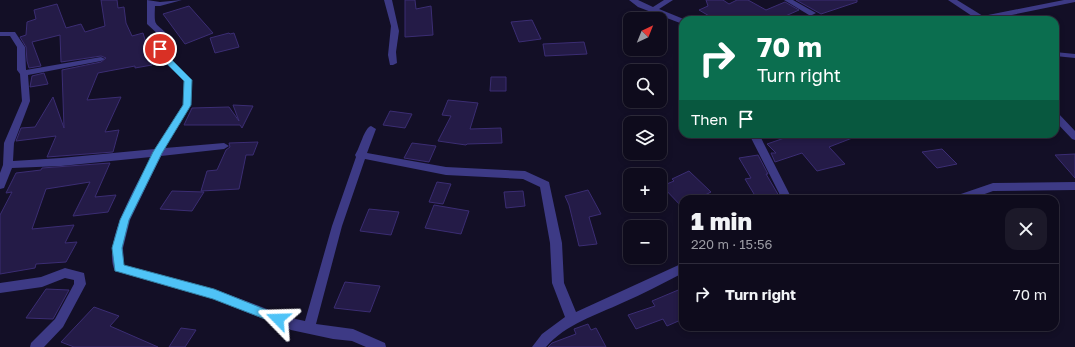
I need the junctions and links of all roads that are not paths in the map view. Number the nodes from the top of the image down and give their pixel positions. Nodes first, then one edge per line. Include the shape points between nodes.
1 (178, 0) edge
2 (388, 0) edge
3 (633, 0) edge
4 (669, 0) edge
5 (788, 0) edge
6 (954, 0) edge
7 (1075, 0) edge
8 (151, 2) edge
9 (653, 10) junction
10 (812, 13) dead end
11 (978, 16) edge
12 (997, 16) edge
13 (679, 20) edge
14 (0, 34) edge
15 (1059, 54) edge
16 (1075, 56) edge
17 (101, 59) dead end
18 (393, 63) dead end
19 (24, 73) junction
20 (1059, 119) edge
21 (371, 129) dead end
22 (1075, 137) edge
23 (756, 138) edge
24 (224, 146) dead end
25 (158, 152) junction
26 (360, 155) junction
27 (8, 166) junction
28 (0, 185) edge
29 (1075, 186) edge
30 (785, 195) edge
31 (969, 195) edge
32 (679, 270) edge
33 (0, 288) edge
34 (572, 318) junction
35 (309, 328) junction
36 (36, 347) edge
37 (380, 347) edge
38 (538, 347) edge

1 - 8 street via 160,4
2 - 18 street via 394,19 395,34 391,53
3 - 9 street
4 - 9 street
5 - 10 street
6 - 11 street
7 - 12 street
8 - 25 street via 149,22 165,36 160,49 163,56 188,80 187,105
9 - 13 street
14 - 19 street via 12,34 17,40 21,47 21,70
15 - 16 street
17 - 19 street
19 - 27 street via 26,101 9,143
20 - 22 street
21 - 26 street
23 - 30 street
24 - 25 street
25 - 27 street
25 - 35 street via 124,220 117,248 119,268 214,294 291,324
26 - 34 street via 446,171 525,175 545,185 556,243 558,283
26 - 35 street
27 - 28 street
29 - 31 street via 993,186
32 - 34 street
33 - 36 street via 42,282 65,273 80,277 80,284 59,323
34 - 38 street via 548,334
35 - 37 street via 352,335

